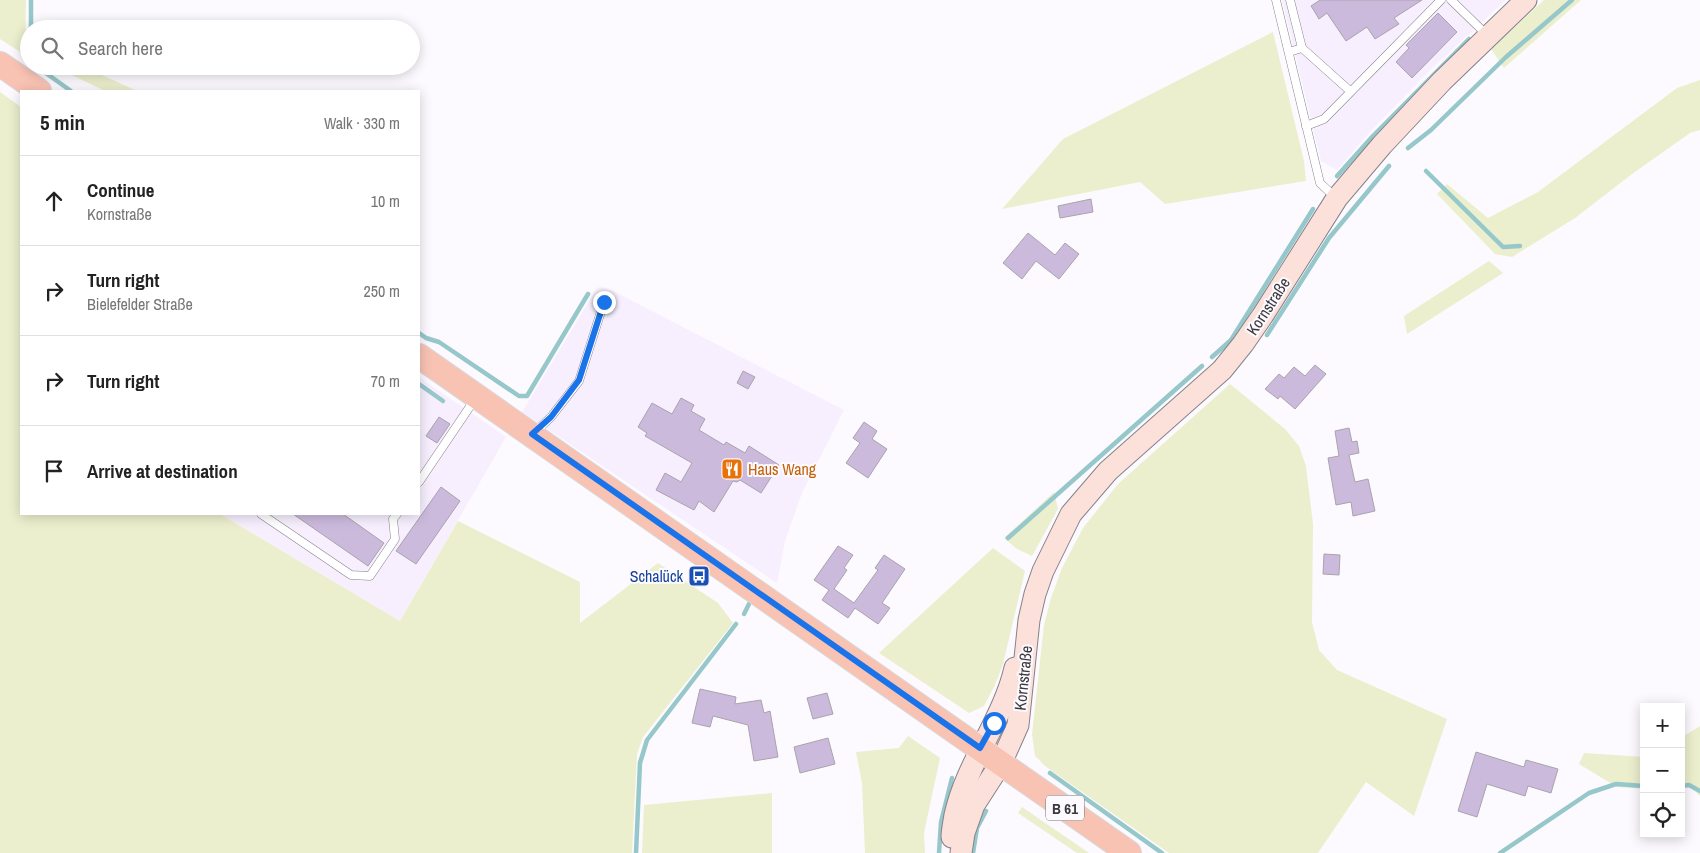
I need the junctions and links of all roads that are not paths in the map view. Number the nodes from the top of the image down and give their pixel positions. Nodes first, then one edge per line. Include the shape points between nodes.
1 (1276, 0) edge
2 (1441, 0) edge
3 (1451, 0) edge
4 (1526, 0) edge
5 (1293, 1) edge
6 (1488, 36) junction
7 (1302, 48) junction
8 (1289, 52) junction
9 (0, 64) edge
10 (39, 90) edge
11 (1350, 91) junction
12 (1306, 126) junction
13 (1337, 198) junction
14 (604, 302) dead end
15 (420, 357) edge
16 (477, 396) junction
17 (532, 434) junction
18 (420, 481) edge
19 (262, 515) edge
20 (395, 516) edge
21 (1029, 620) junction
22 (980, 748) junction
23 (1002, 763) junction
24 (952, 853) edge
25 (961, 853) edge
26 (1129, 853) edge

1 - 8 lane
2 - 11 lane
3 - 6 lane
4 - 6 street, Kornstraße
5 - 7 lane
6 - 13 street, Kornstraße via 1382,144
7 - 8 lane
7 - 11 lane
8 - 12 lane
9 - 10 main road
11 - 12 lane via 1324,119
12 - 13 lane via 1320,183
13 - 21 street, Kornstraße via 1243,344 1222,370 1108,471 1071,514
14 - 17 lane via 579,380 551,417
15 - 16 main road, B 61
16 - 17 main road, B 61
16 - 18 lane
17 - 22 main road, B 61
19 - 20 lane via 351,575 370,576 395,539
21 - 22 street, Kornstraße via 999,715
21 - 23 street, Kornstraße via 1018,725
22 - 23 main road, B 61
22 - 24 street, Kornstraße via 959,798 952,833
23 - 25 street, Kornstraße via 974,805
23 - 26 main road, B 61

